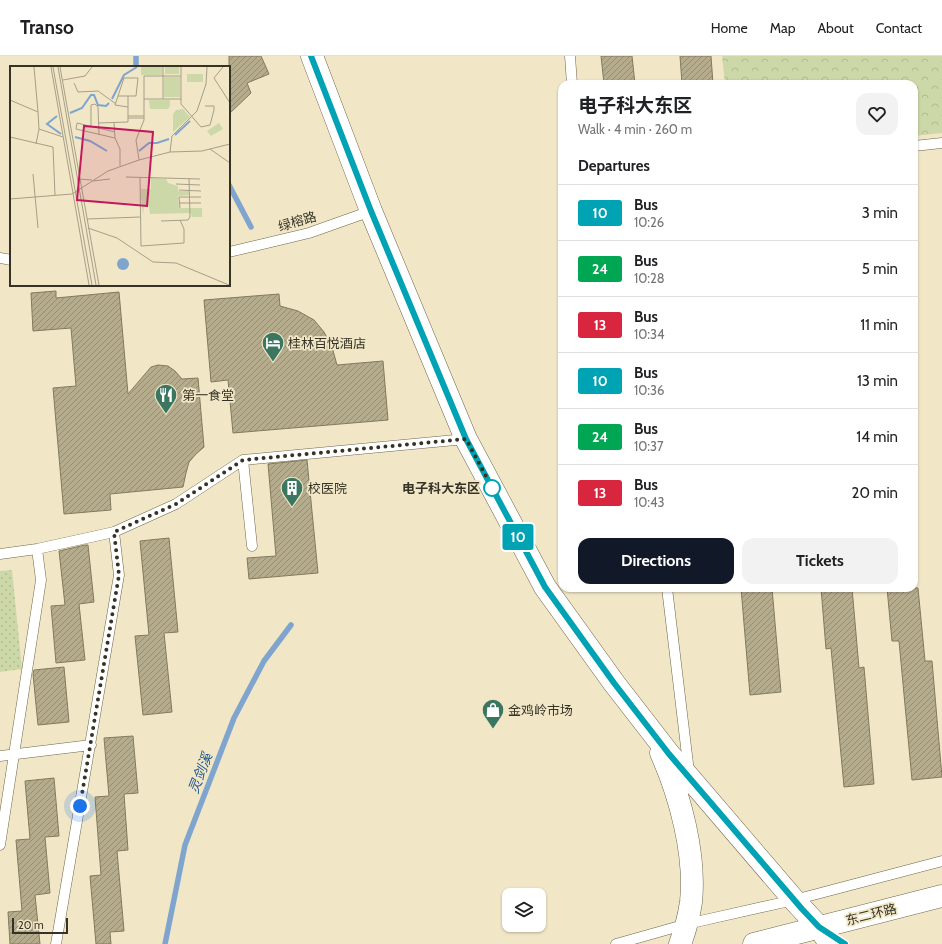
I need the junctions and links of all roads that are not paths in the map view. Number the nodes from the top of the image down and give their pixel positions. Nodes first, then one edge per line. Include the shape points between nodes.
1 (312, 56) edge
2 (570, 56) edge
3 (572, 80) edge
4 (942, 142) edge
5 (918, 145) edge
6 (371, 211) junction
7 (230, 252) edge
8 (0, 258) edge
9 (10, 260) edge
10 (466, 439) junction
11 (243, 460) junction
12 (114, 532) junction
13 (252, 546) dead end
14 (37, 549) junction
15 (0, 554) edge
16 (667, 592) edge
17 (649, 728) junction
18 (91, 745) junction
19 (14, 754) junction
20 (0, 756) edge
21 (690, 779) junction
22 (0, 845) edge
23 (942, 861) edge
24 (942, 896) edge
25 (794, 900) junction
26 (683, 934) edge
27 (825, 936) edge
28 (56, 944) edge
29 (616, 944) edge
30 (754, 944) edge
31 (845, 944) edge

1 - 6 main road
2 - 3 lane
4 - 5 lane
6 - 7 lane, 绿榕路 via 309,233
6 - 10 main road
8 - 9 lane
10 - 11 lane
10 - 17 main road via 545,587
11 - 12 lane via 176,504
11 - 13 lane
12 - 14 lane
12 - 18 lane via 119,575
14 - 15 lane
14 - 19 lane via 41,580
16 - 21 lane
17 - 21 main road
17 - 26 main road via 668,770 687,838 692,882 691,903
18 - 19 lane
18 - 28 lane
19 - 20 lane
19 - 22 lane
21 - 25 main road
23 - 25 lane
24 - 27 main road, 东二环路
25 - 26 lane
25 - 27 main road
26 - 29 lane
27 - 30 main road, 东二环路
27 - 31 main road

